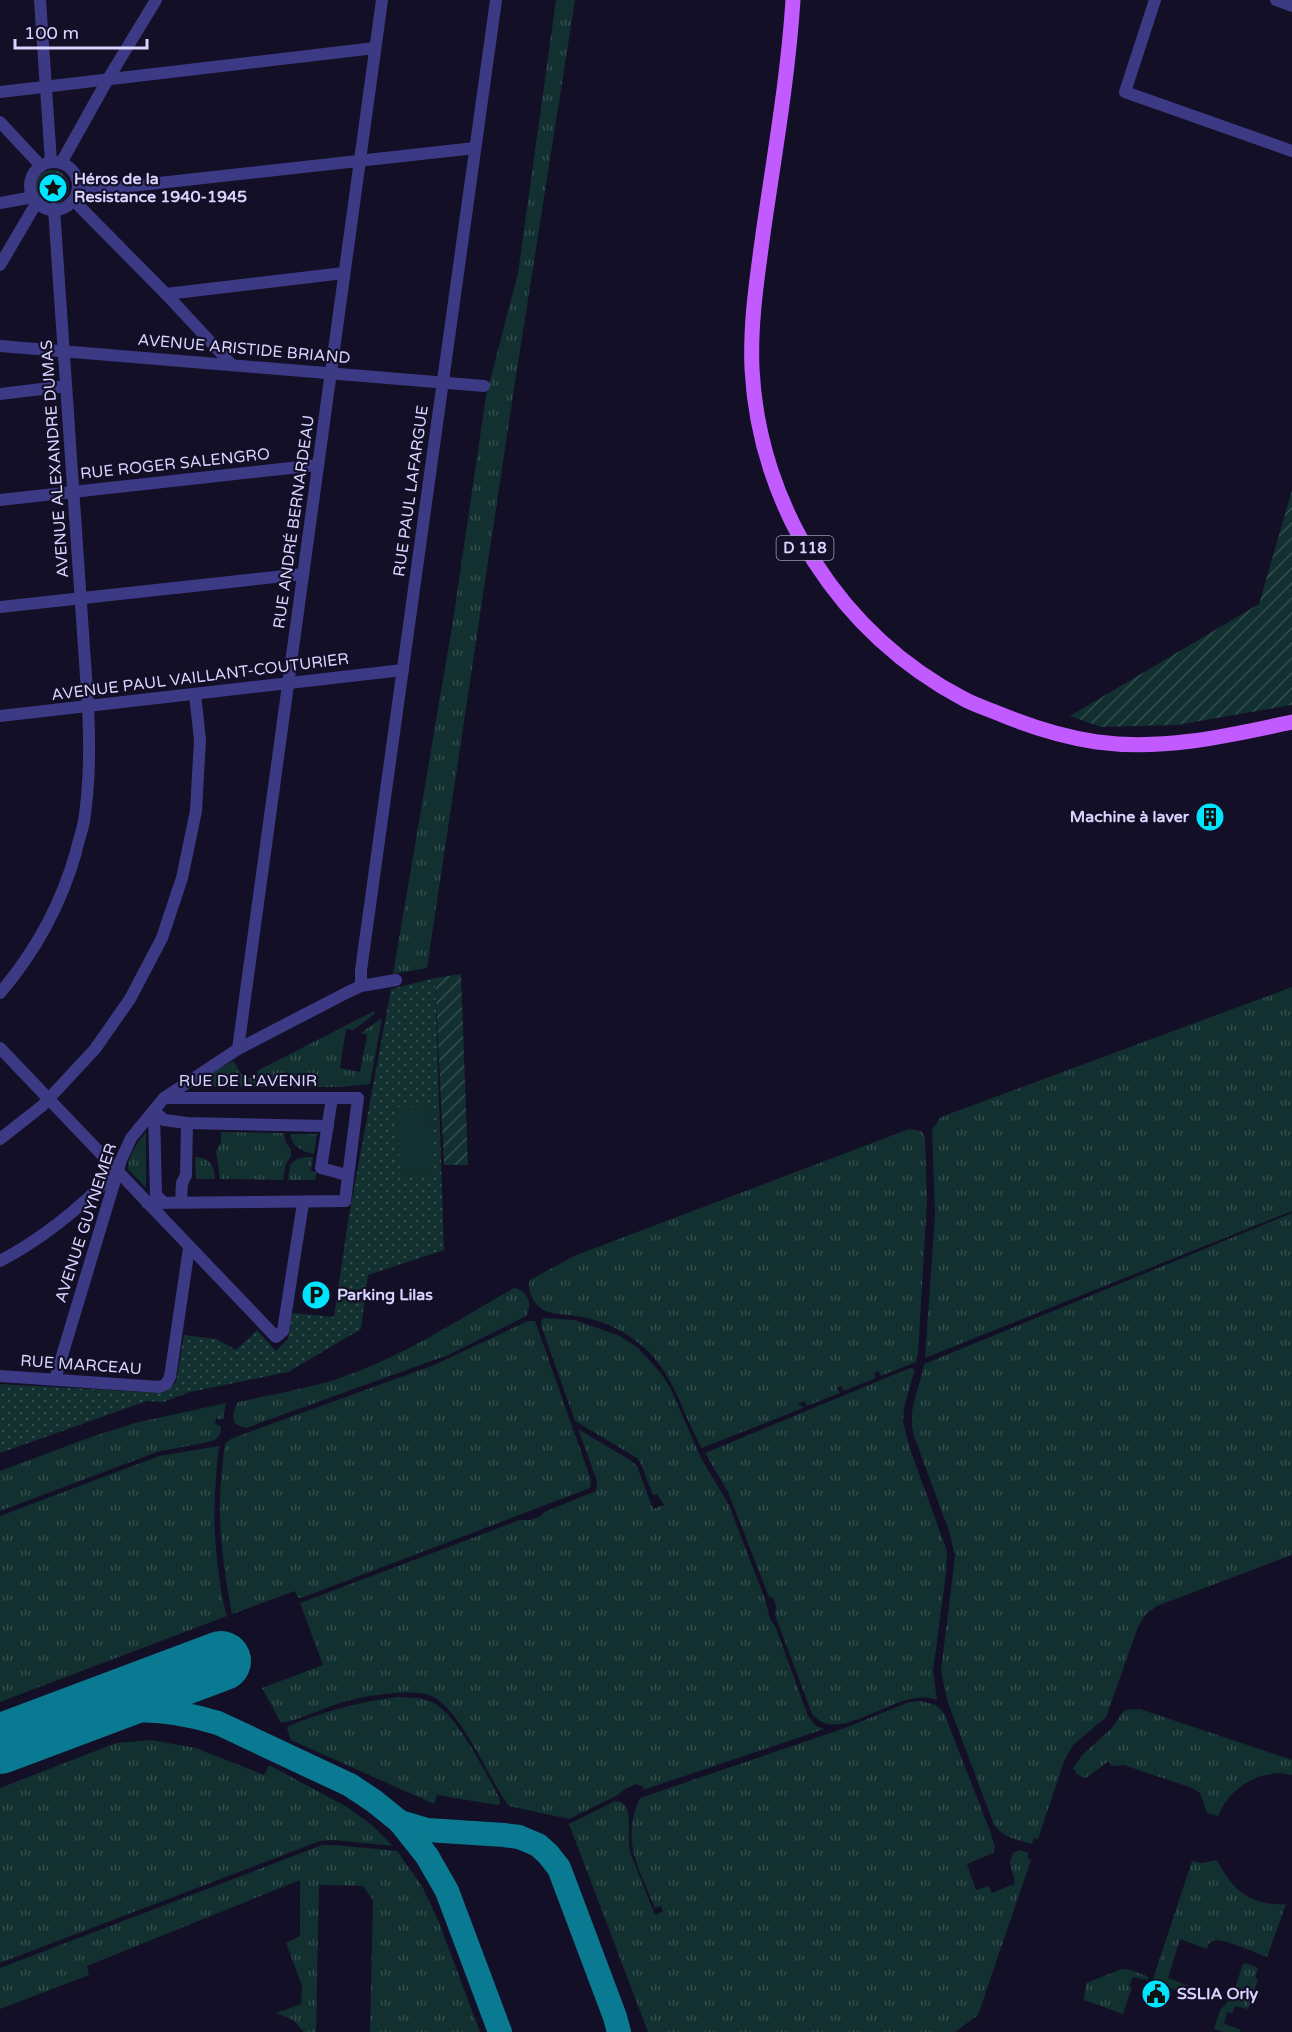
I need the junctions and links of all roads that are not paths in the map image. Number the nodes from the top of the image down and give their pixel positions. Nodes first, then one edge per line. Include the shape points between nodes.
1 (40, 0) edge
2 (156, 0) edge
3 (382, 0) edge
4 (496, 0) edge
5 (793, 0) edge
6 (1155, 0) edge
7 (1275, 0) edge
8 (1292, 6) edge
9 (375, 48) junction
10 (108, 79) junction
11 (45, 87) junction
12 (0, 92) edge
13 (0, 122) edge
14 (476, 148) junction
15 (1292, 151) edge
16 (360, 161) junction
17 (51, 164) junction
18 (76, 195) junction
19 (35, 200) junction
20 (0, 203) edge
21 (54, 210) junction
22 (0, 265) edge
23 (344, 273) junction
24 (166, 294) junction
25 (0, 346) edge
26 (64, 351) junction
27 (232, 365) junction
28 (331, 373) junction
29 (443, 383) junction
30 (66, 386) junction
31 (484, 386) dead end
32 (0, 394) edge
33 (318, 465) junction
34 (73, 492) junction
35 (0, 500) edge
36 (303, 574) junction
37 (81, 598) junction
38 (0, 607) edge
39 (403, 670) junction
40 (288, 684) junction
41 (195, 694) junction
42 (88, 706) junction
43 (0, 716) edge
44 (1292, 722) edge
45 (396, 980) dead end
46 (361, 986) junction
47 (0, 993) edge
48 (0, 1048) edge
49 (238, 1049) junction
50 (164, 1098) junction
51 (332, 1098) junction
52 (48, 1099) junction
53 (154, 1111) junction
54 (187, 1123) junction
55 (328, 1126) junction
56 (0, 1139) edge
57 (116, 1171) junction
58 (347, 1175) junction
59 (163, 1202) junction
60 (181, 1202) junction
61 (147, 1203) junction
62 (303, 1203) junction
63 (189, 1248) junction
64 (0, 1260) edge
65 (0, 1376) edge
66 (55, 1379) junction

1 - 11 street
2 - 10 street
3 - 9 street, RUE ANDRÉ BERNARDEAU
4 - 14 street, RUE PAUL LAFARGUE
5 - 44 main road, D 118 via 755,297 752,370 760,432 770,465 787,513 823,576 863,624 923,675 965,700 1028,725 1098,742 1162,745
6 - 15 street via 1125,92
7 - 8 street
9 - 10 street
9 - 16 street, RUE ANDRÉ BERNARDEAU
10 - 11 street
10 - 17 street
11 - 12 street
11 - 17 street
13 - 17 street
14 - 16 street
14 - 29 street, RUE PAUL LAFARGUE
16 - 18 street
16 - 23 street, RUE ANDRÉ BERNARDEAU
17 - 18 street via 73,171 77,178
17 - 19 street via 33,176
18 - 21 street via 66,207
18 - 24 street via 80,207
19 - 20 street
19 - 21 street
19 - 22 street
21 - 26 street, AVENUE ALEXANDRE DUMAS
23 - 24 street
23 - 28 street, RUE ANDRÉ BERNARDEAU
24 - 27 street
25 - 26 street, AVENUE ARISTIDE BRIAND
26 - 27 street, AVENUE ARISTIDE BRIAND
26 - 30 street, AVENUE ALEXANDRE DUMAS
27 - 28 street, AVENUE ARISTIDE BRIAND
28 - 29 street, AVENUE ARISTIDE BRIAND
28 - 33 street, RUE ANDRÉ BERNARDEAU
29 - 31 street, AVENUE ARISTIDE BRIAND
29 - 39 street, RUE PAUL LAFARGUE
30 - 32 street
30 - 34 street, AVENUE ALEXANDRE DUMAS
33 - 34 street, RUE ROGER SALENGRO
33 - 36 street, RUE ANDRÉ BERNARDEAU
34 - 35 street, RUE ROGER SALENGRO
34 - 37 street, AVENUE ALEXANDRE DUMAS
36 - 37 street
36 - 40 street, RUE ANDRÉ BERNARDEAU
37 - 38 street
37 - 42 street, AVENUE ALEXANDRE DUMAS
39 - 40 street, AVENUE PAUL VAILLANT-COUTURIER
39 - 46 street, RUE PAUL LAFARGUE
40 - 41 street, AVENUE PAUL VAILLANT-COUTURIER
40 - 49 street, RUE ANDRÉ BERNARDEAU
41 - 42 street, AVENUE PAUL VAILLANT-COUTURIER
41 - 52 street via 200,740 196,811 182,878 162,938 130,999 95,1049
42 - 43 street, AVENUE PAUL VAILLANT-COUTURIER
42 - 47 street, AVENUE ALEXANDRE DUMAS via 89,772 84,823 70,871 52,918 20,970
45 - 46 street, AVENUE GUYNEMER
46 - 49 street, AVENUE GUYNEMER
48 - 52 street
49 - 50 street, AVENUE GUYNEMER
50 - 51 street, RUE DE L'AVENIR
50 - 53 street, AVENUE GUYNEMER
51 - 55 street, RUE DE L'AVENIR
51 - 58 street, RUE DE L'AVENIR via 358,1098
52 - 56 street
52 - 57 street
53 - 54 street via 164,1120
53 - 57 street, AVENUE GUYNEMER via 131,1138
53 - 59 street via 156,1195
54 - 55 street
54 - 60 street
55 - 58 street, RUE DE L'AVENIR via 321,1168
57 - 61 street
57 - 64 street via 63,1220
57 - 66 street, AVENUE GUYNEMER
58 - 62 street, RUE DE L'AVENIR via 345,1201
59 - 60 street, RUE DE L'AVENIR
59 - 61 street, RUE DE L'AVENIR
60 - 62 street, RUE DE L'AVENIR
61 - 63 street
62 - 63 street via 283,1331 276,1337
63 - 66 street, RUE MARCEAU via 166,1384 160,1387
65 - 66 street, RUE MARCEAU

